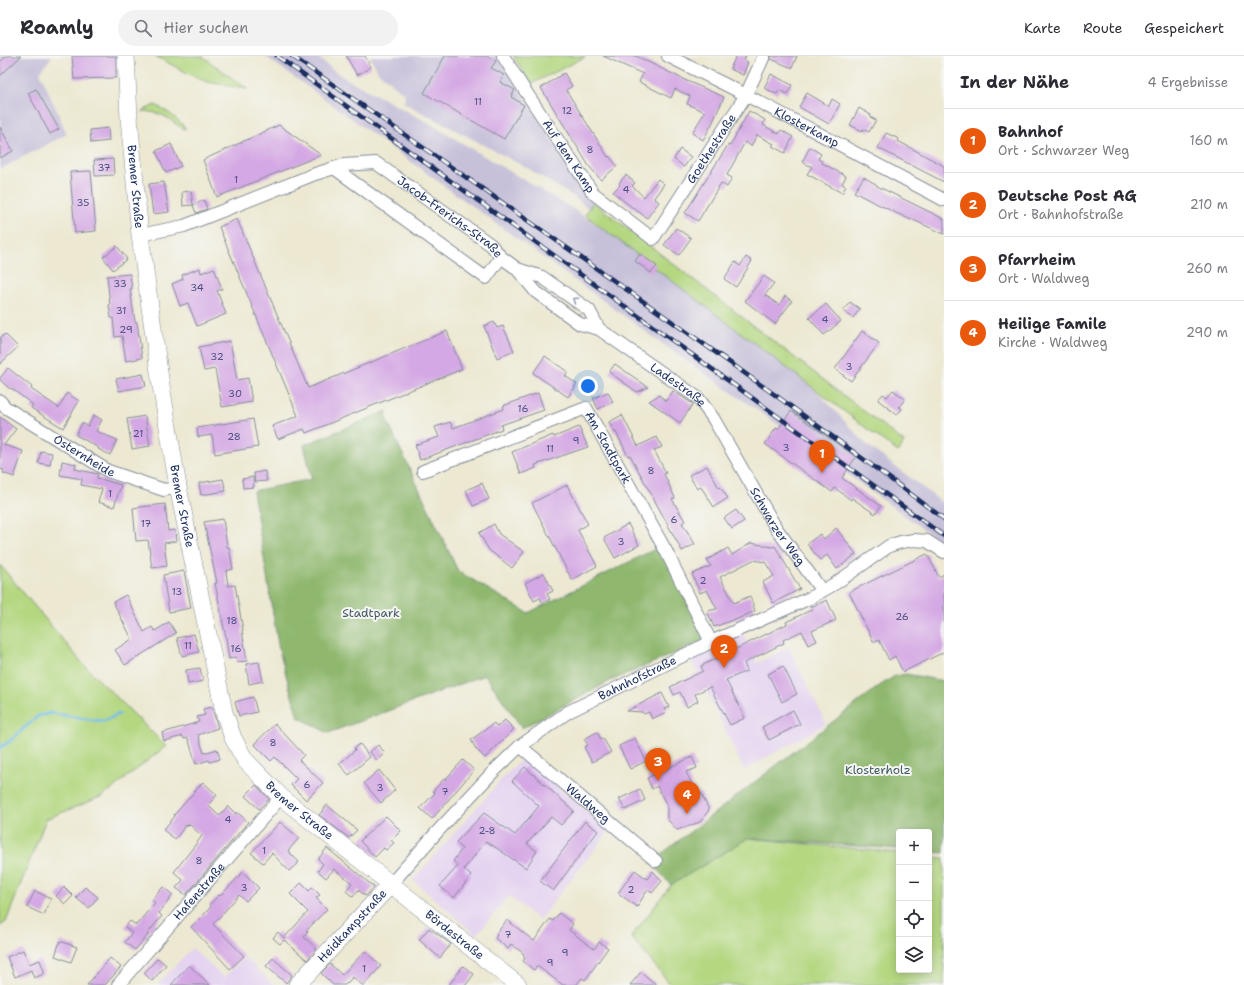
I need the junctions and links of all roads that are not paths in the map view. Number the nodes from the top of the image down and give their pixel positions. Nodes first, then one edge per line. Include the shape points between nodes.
1 (126, 56) edge
2 (504, 56) edge
3 (668, 56) edge
4 (764, 56) edge
5 (746, 95) junction
6 (334, 168) junction
7 (944, 200) edge
8 (140, 235) junction
9 (653, 239) joint
10 (501, 257) junction
11 (0, 401) edge
12 (736, 460) joint
13 (423, 471) dead end
14 (178, 487) junction
15 (944, 552) edge
16 (822, 591) junction
17 (711, 642) junction
18 (520, 746) junction
19 (280, 797) junction
20 (656, 861) dead end
21 (391, 884) junction
22 (118, 985) edge
23 (297, 985) edge
24 (518, 985) edge

1 - 8 street, Bremer Straße
2 - 9 street, Auf dem Kamp via 593,193
3 - 5 street, Klosterkamp
4 - 5 street, Goethestraße
5 - 7 street, Klosterkamp
5 - 9 street, Goethestraße
6 - 8 street, Jacob-Frerichs-Straße via 184,226
6 - 10 street, Jacob-Frerichs-Straße via 376,163 491,245
6 - 10 street, Jacob-Frerichs-Straße via 486,278
8 - 14 street, Bremer Straße
10 - 12 street, Ladestraße via 516,268 536,292 580,324 599,328 698,398 713,418
11 - 14 street, Osternheide via 5,407 108,471 164,490
12 - 16 street, Schwarzer Weg via 776,528
13 - 17 street, Am Stadtpark via 586,408 666,550
14 - 19 street, Bremer Straße via 224,712 233,738 245,760
15 - 16 street, Bahnhofstraße via 927,541 901,542 889,546
16 - 17 street, Bahnhofstraße
17 - 18 street, Bahnhofstraße via 568,712
18 - 20 street, Waldweg
18 - 21 street, Bahnhofstraße via 492,773
19 - 21 street, Bremer Straße
19 - 22 street, Hafenstraße
21 - 23 street, Heidkampstraße
21 - 24 street, Bördestraße

